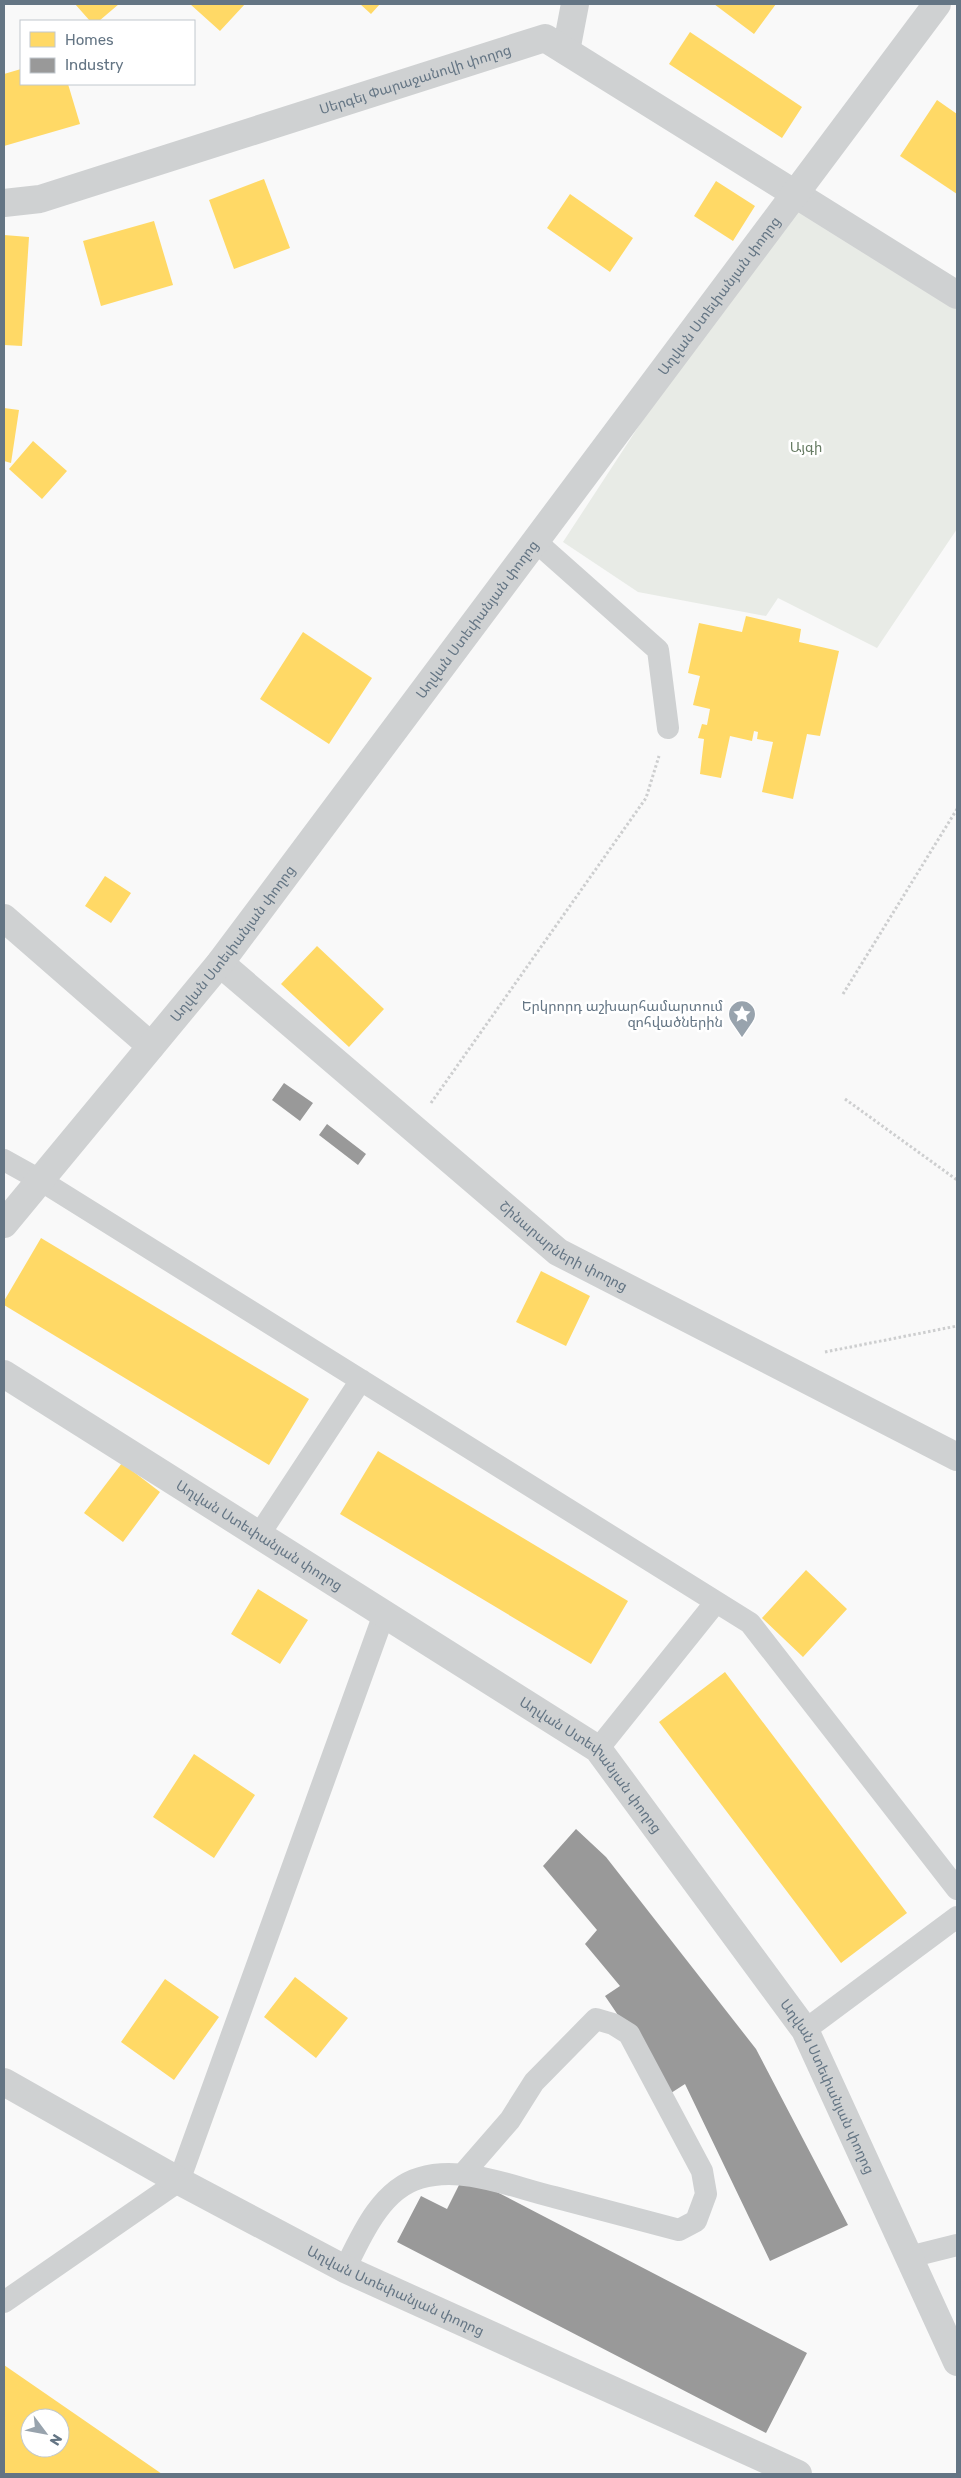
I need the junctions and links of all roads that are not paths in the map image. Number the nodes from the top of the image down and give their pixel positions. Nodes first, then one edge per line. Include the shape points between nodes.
1 (574, 4) edge
2 (937, 4) edge
3 (566, 51) junction
4 (794, 192) junction
5 (4, 203) edge
6 (957, 295) edge
7 (534, 540) junction
8 (668, 728) road end
9 (4, 918) edge
10 (220, 963) junction
11 (151, 1046) junction
12 (4, 1160) edge
13 (40, 1180) junction
14 (4, 1224) edge
15 (4, 1374) edge
16 (361, 1380) junction
17 (957, 1457) edge
18 (259, 1535) junction
19 (716, 1602) junction
20 (384, 1614) junction
21 (598, 1749) junction
22 (957, 1889) edge
23 (957, 1917) edge
24 (805, 2030) junction
25 (4, 2082) edge
26 (463, 2174) junction
27 (180, 2181) junction
28 (957, 2245) edge
29 (909, 2257) junction
30 (345, 2269) junction
31 (5, 2300) edge
32 (957, 2362) edge
33 (798, 2474) edge

1 - 3 street
2 - 4 street, Աղվան Ստեփանյան փողոց
3 - 4 street, Սերգեյ Փարաջանովի փողոց
3 - 5 street, Սերգեյ Փարաջանովի փողոց via 545,38 40,200
4 - 6 street, Սերգեյ Փարաջանովի փողոց
4 - 7 street, Աղվան Ստեփանյան փողոց
7 - 8 lane via 658,650
7 - 10 street, Աղվան Ստեփանյան փողոց
9 - 11 street
10 - 11 street, Աղվան Ստեփանյան փողոց
10 - 17 street, Շինարարների փողոց via 558,1252
11 - 13 street, Աղվան Ստեփանյան փողոց
12 - 13 lane
13 - 14 street, Աղվան Ստեփանյան փողոց
13 - 16 lane
15 - 18 street, Աղվան Ստեփանյան փողոց
16 - 18 lane
16 - 19 lane
18 - 20 street, Աղվան Ստեփանյան փողոց
19 - 21 lane
19 - 22 lane via 750,1623
20 - 21 street, Աղվան Ստեփանյան փողոց
20 - 27 lane
21 - 24 street, Աղվան Ստեփանյան փողոց
23 - 24 lane
24 - 29 street, Աղվան Ստեփանյան փողոց
25 - 27 street, Աղվան Ստեփանյան փողոց
26 - 26 lane via 679,2230 696,2221 706,2194 702,2171 629,2034 596,2019 534,2082 510,2120
26 - 30 lane via 420,2178 403,2186 380,2206
27 - 30 street, Աղվան Ստեփանյան փողոց
27 - 31 lane
28 - 29 lane
29 - 32 street, Աղվան Ստեփանյան փողոց
30 - 33 street, Աղվան Ստեփանյան փողոց

